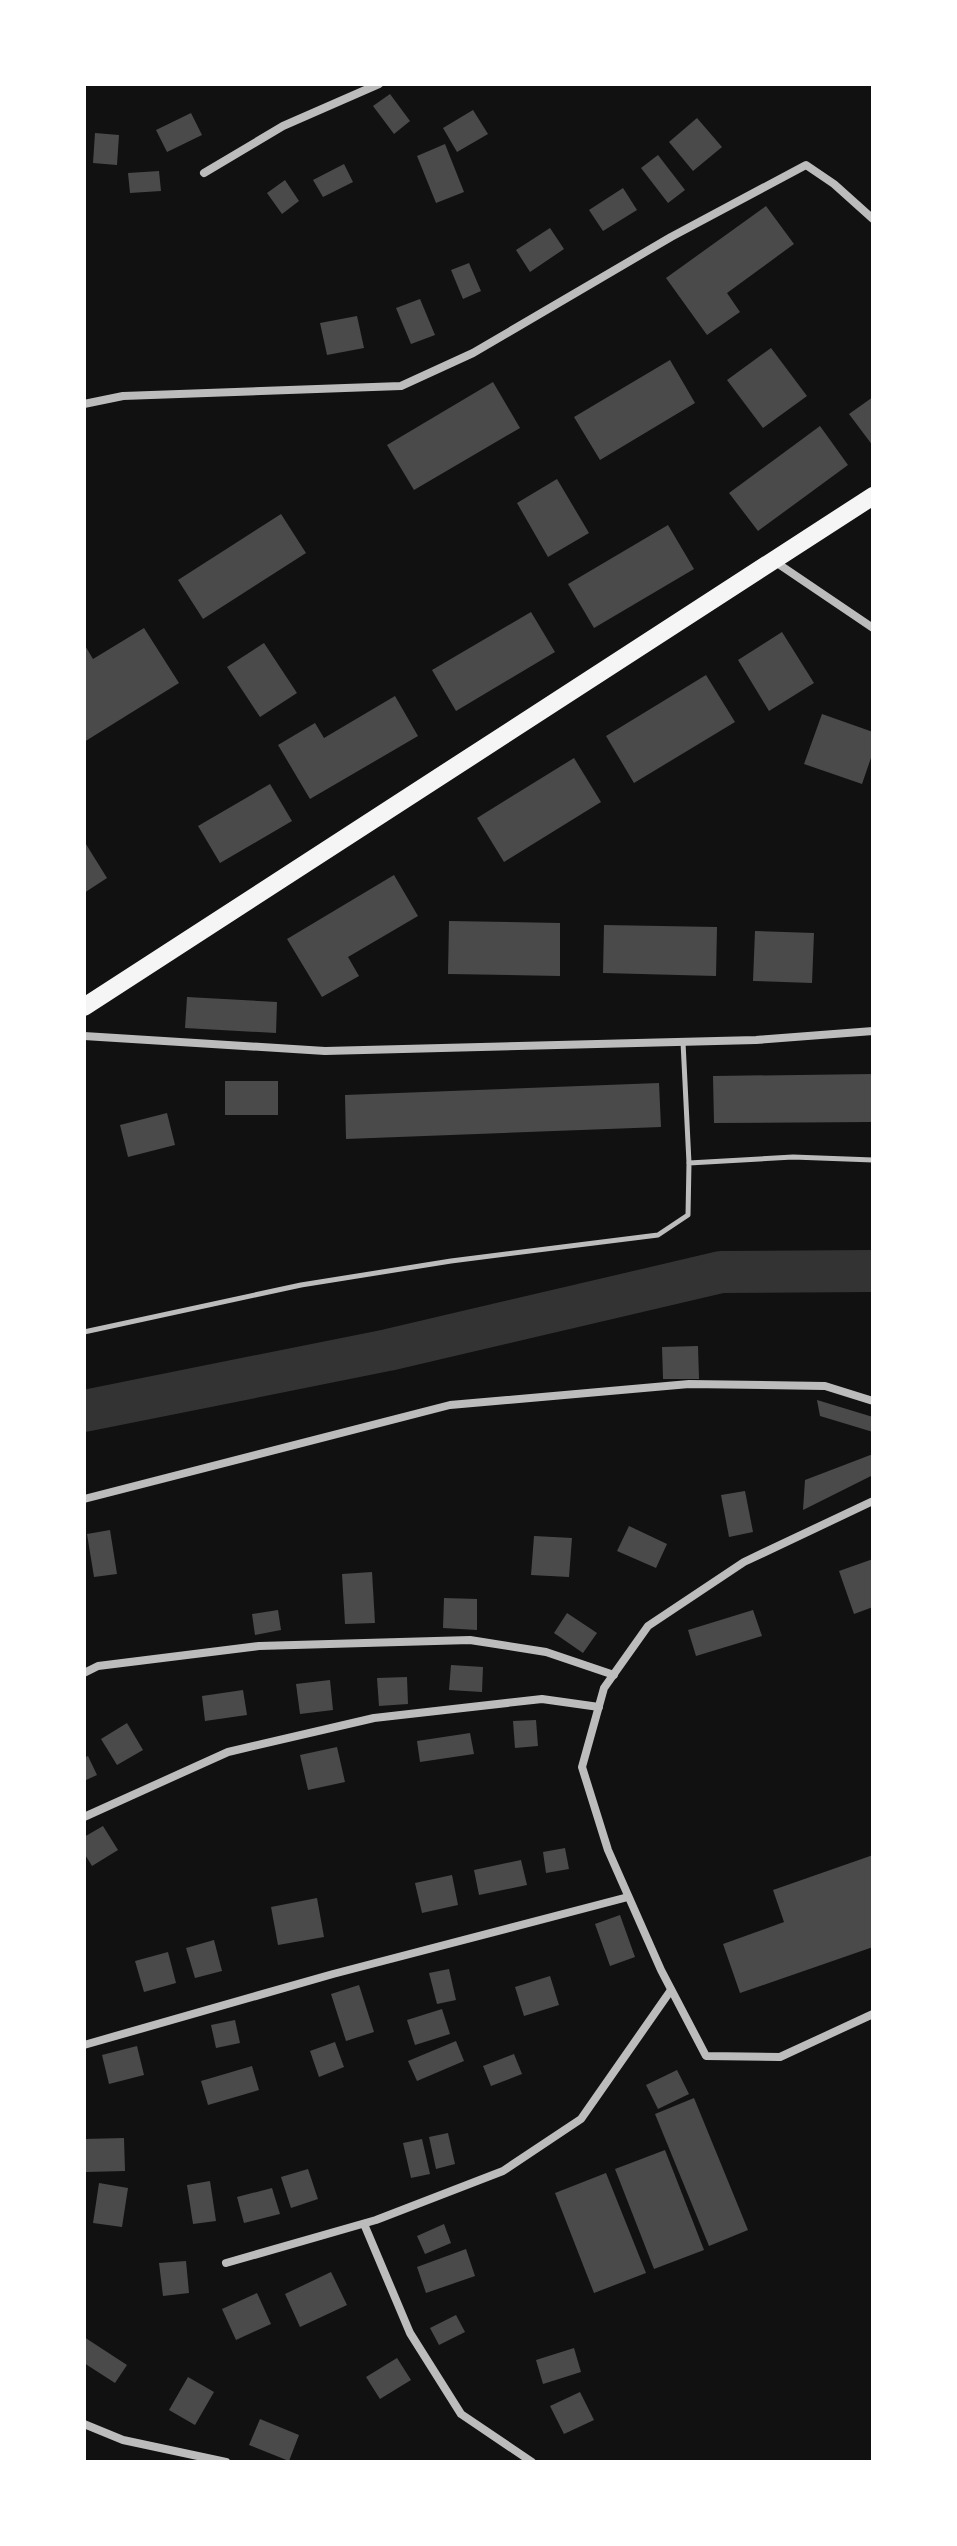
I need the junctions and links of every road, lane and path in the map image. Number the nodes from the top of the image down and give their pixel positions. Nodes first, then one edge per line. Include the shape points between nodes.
1 (379, 84) edge
2 (204, 173) dead end
3 (873, 219) edge
4 (84, 404) edge
5 (873, 496) edge
6 (773, 561) junction
7 (873, 628) edge
8 (84, 1007) edge
9 (873, 1031) edge
10 (84, 1036) edge
11 (683, 1042) junction
12 (873, 1160) edge
13 (689, 1163) junction
14 (84, 1332) edge
15 (873, 1401) edge
16 (84, 1499) edge
17 (873, 1501) edge
18 (84, 1673) edge
19 (614, 1675) junction
20 (599, 1707) junction
21 (84, 1817) edge
22 (628, 1897) junction
23 (671, 1990) junction
24 (873, 2014) edge
25 (84, 2045) edge
26 (364, 2224) junction
27 (226, 2263) dead end
28 (84, 2424) edge
29 (226, 2462) edge
30 (532, 2462) edge

1 - 2 street via 283,126
3 - 4 street via 806,165 473,353 401,386 123,396
5 - 6 main road
6 - 7 street
6 - 8 main road
9 - 11 street
10 - 11 street via 325,1051
11 - 13 lane
12 - 13 lane via 793,1157
13 - 14 lane via 688,1215 658,1235 301,1285
15 - 16 street via 825,1386 689,1384 450,1405
17 - 19 street via 744,1562 648,1626
18 - 19 street via 98,1666 259,1646 470,1640 546,1652
19 - 20 street
20 - 21 street via 542,1699 374,1718 228,1752
20 - 22 street via 582,1767
22 - 23 street
22 - 25 street
23 - 24 street via 706,2056 780,2057
23 - 26 street via 581,2119 503,2171
26 - 27 street
26 - 30 street via 410,2333 461,2414
28 - 29 street via 123,2440

